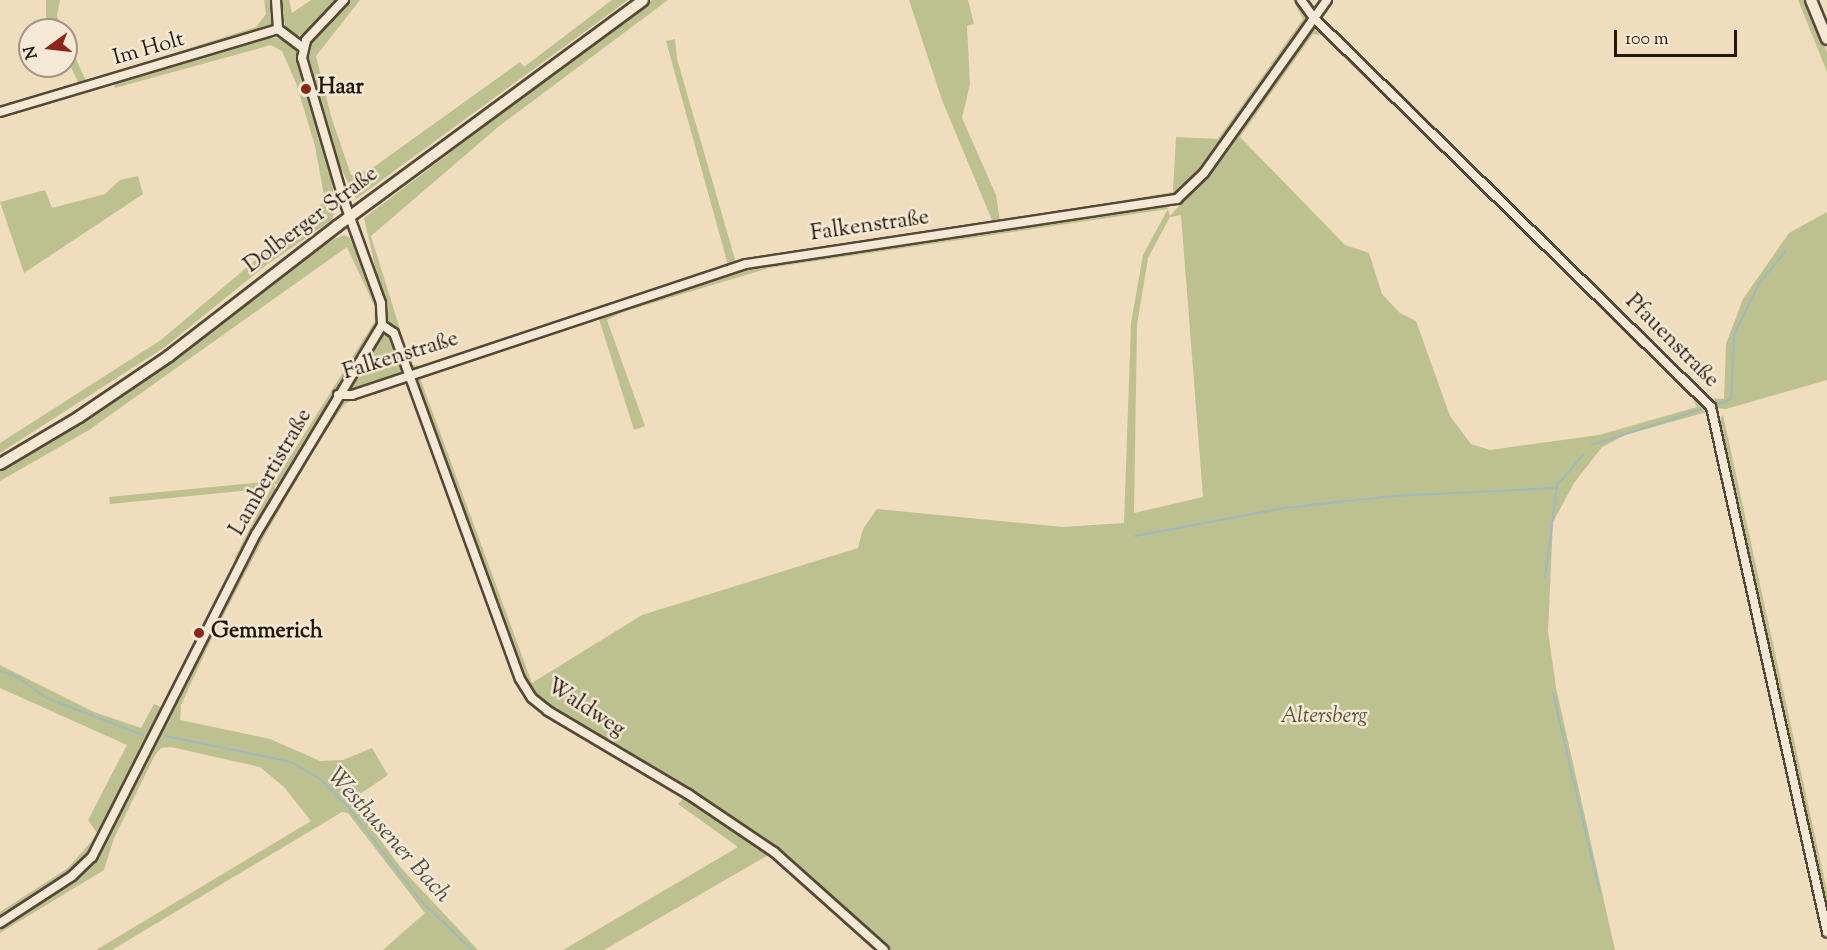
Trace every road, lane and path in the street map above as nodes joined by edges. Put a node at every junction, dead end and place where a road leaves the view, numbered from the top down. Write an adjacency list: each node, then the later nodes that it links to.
1 (276, 0): 8 (street)
2 (344, 0): 10 (street)
3 (643, 0): 12 (main road, Dolberger Straße)
4 (1301, 0): 7 (street, Pfauenstraße)
5 (1327, 0): 7 (street, Falkenstraße)
6 (1811, 0): 9 (main road)
7 (1314, 18): 14 (street, Falkenstraße); 18 (street, Pfauenstraße)
8 (278, 29): 10 (street); 11 (street, Im Holt)
9 (1827, 39)
10 (302, 47): 12 (street)
11 (0, 112)
12 (349, 217): 13 (street); 16 (main road, Dolberger Straße)
13 (382, 325): 14 (street, Waldweg); 15 (street, Lambertistraße)
14 (411, 375): 15 (street, Falkenstraße); 19 (street, Waldweg)
15 (338, 395): 17 (street, Lambertistraße)
16 (0, 464)
17 (0, 923)
18 (1827, 932)
19 (884, 950)

